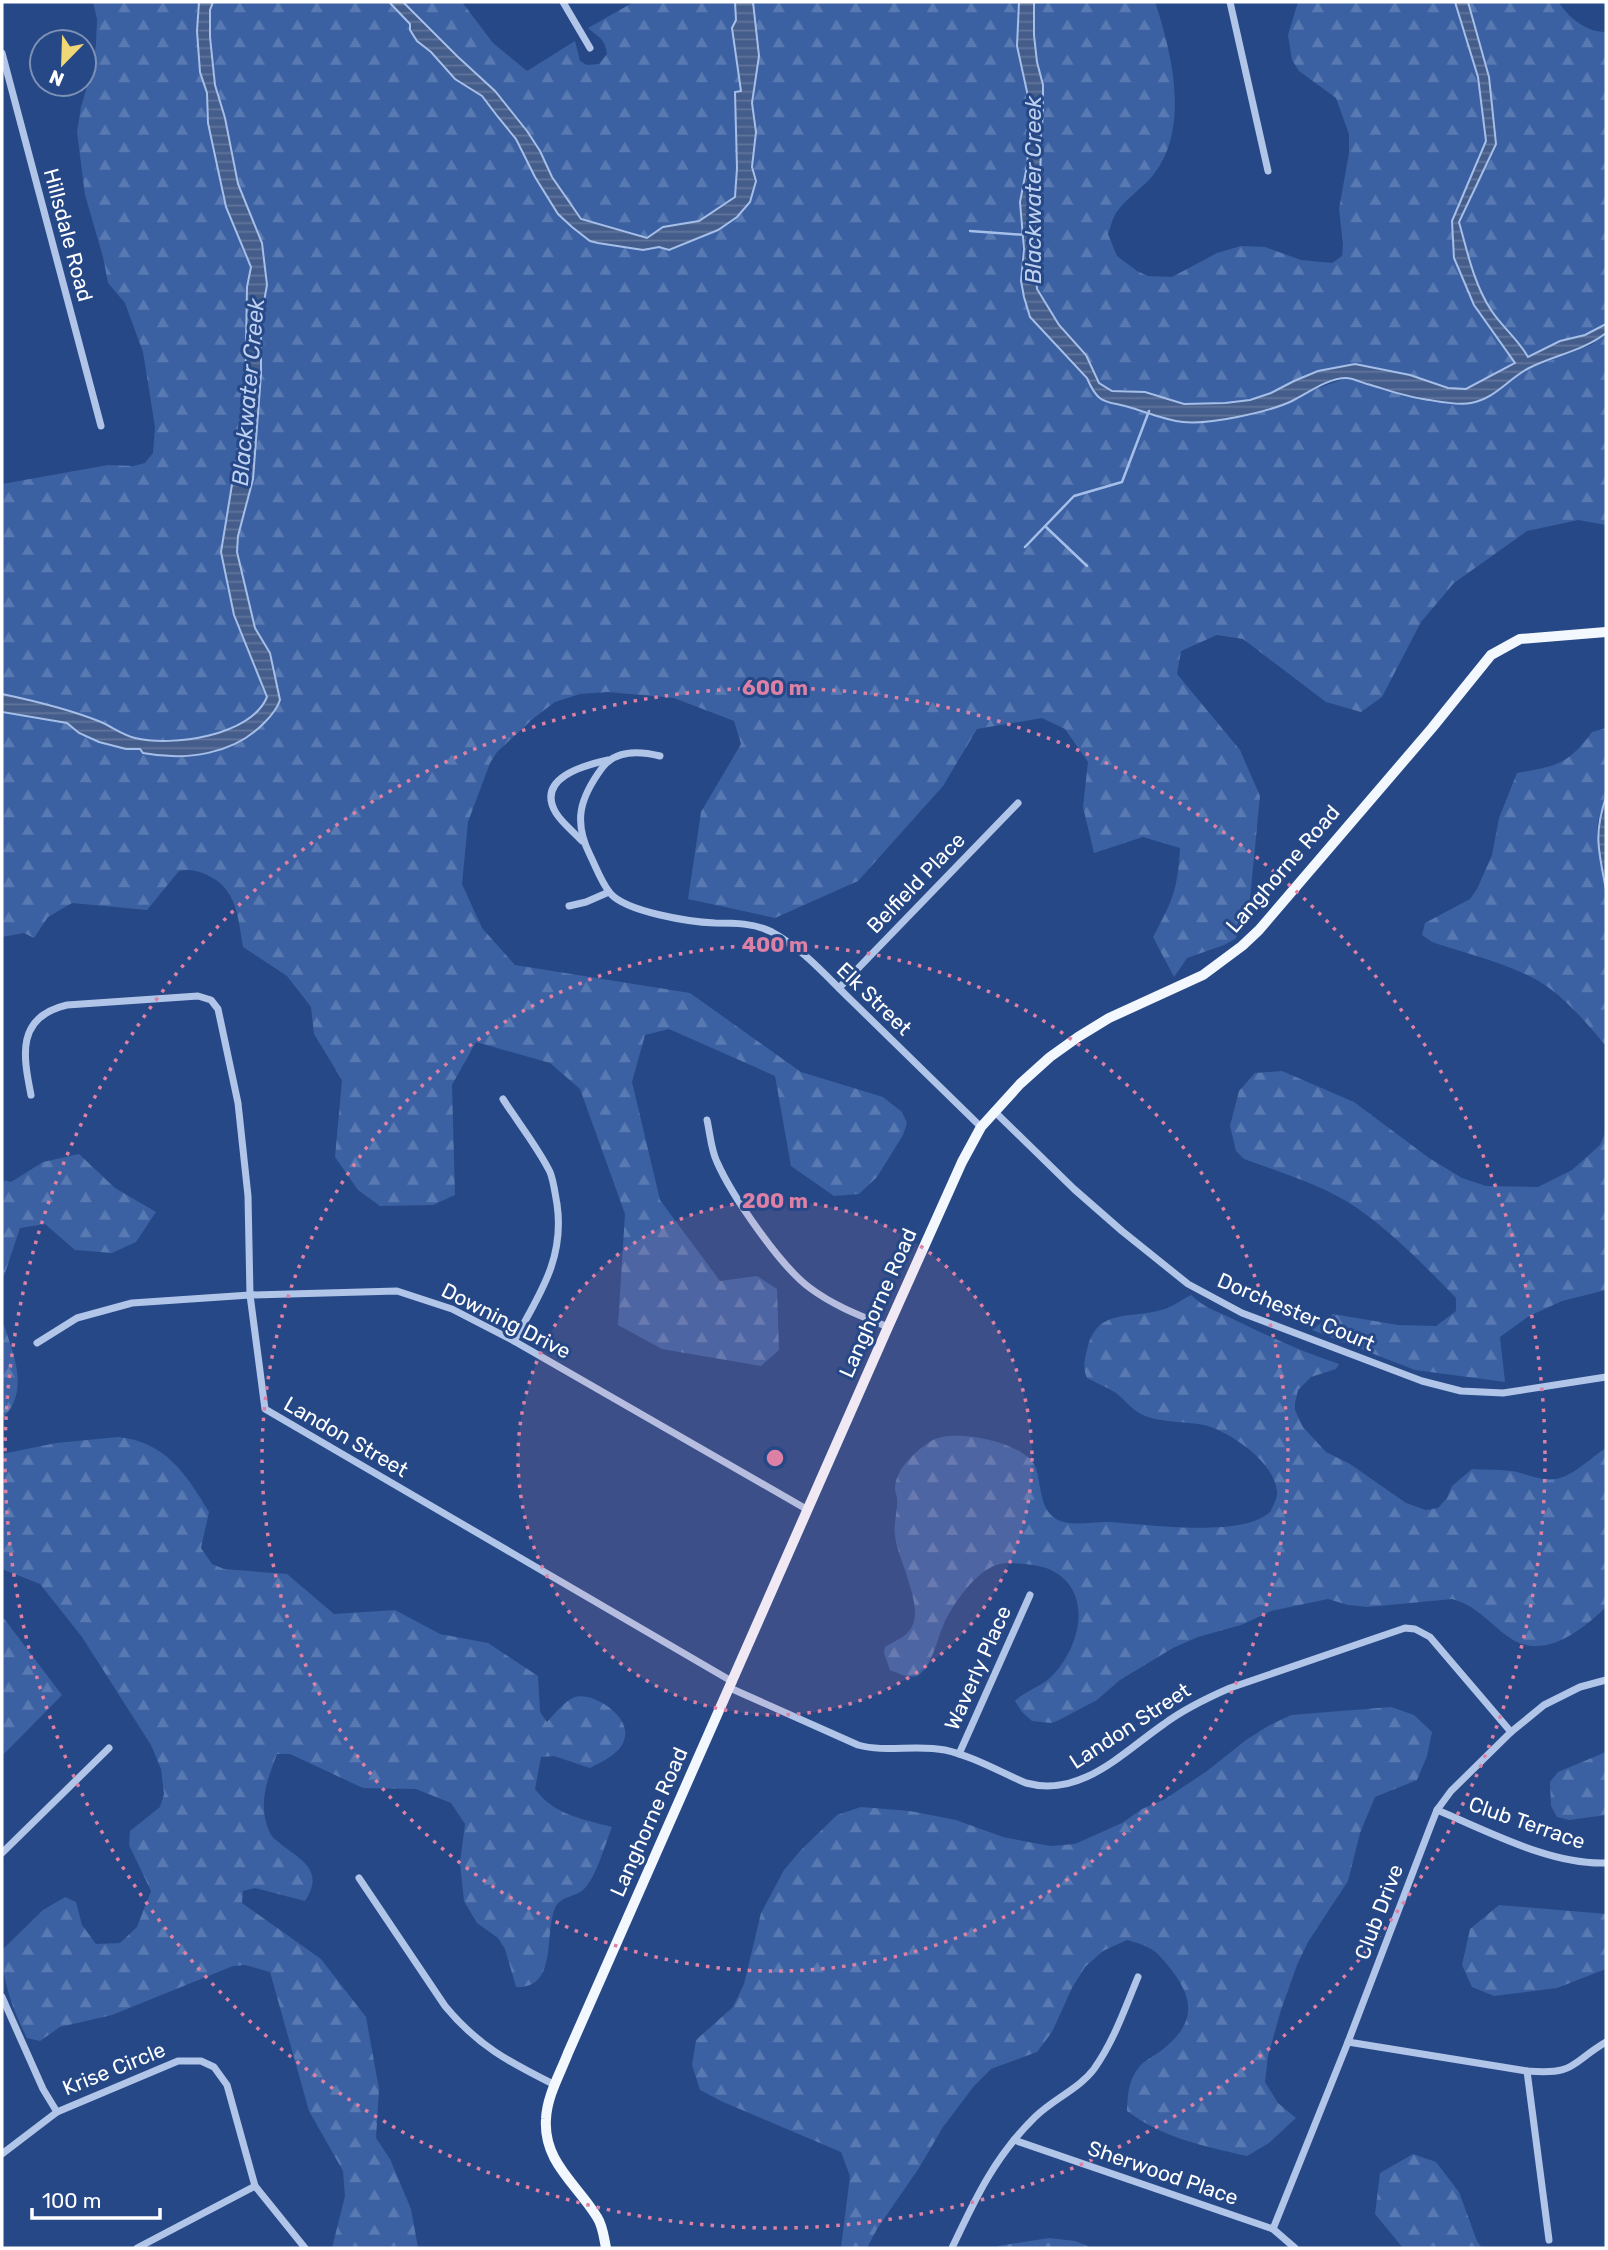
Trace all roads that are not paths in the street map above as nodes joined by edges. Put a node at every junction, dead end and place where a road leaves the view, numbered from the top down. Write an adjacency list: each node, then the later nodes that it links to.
1 (563, 2): 3 (street)
2 (1230, 2): 5 (street)
3 (590, 48)
4 (2, 53): 6 (street, Hillsdale Road)
5 (1268, 171)
6 (101, 426)
7 (1606, 632): 17 (main road, Langhorne Road)
8 (660, 756): 9 (street)
9 (608, 760): 11 (street); 11 (street)
10 (1018, 803): 14 (street, Belfield Place)
11 (583, 842): 12 (street)
12 (609, 892): 13 (street); 14 (street, Elk Street)
13 (569, 906)
14 (839, 988): 19 (street, Elk Street)
15 (31, 1095): 20 (street, Landon Street)
16 (503, 1098): 22 (street)
17 (994, 1111): 19 (main road, Langhorne Road); 24 (street, Dorchester Court)
18 (707, 1120): 21 (street)
19 (981, 1126): 21 (main road, Langhorne Road)
20 (250, 1296): 22 (street, Downing Drive); 23 (street, Downing Drive); 28 (street, Landon Street)
21 (888, 1327): 25 (main road, Langhorne Road)
22 (514, 1341): 25 (street, Downing Drive)
23 (37, 1343)
24 (1606, 1377)
25 (808, 1510): 28 (main road, Langhorne Road)
26 (1030, 1595): 31 (street, Waverly Place)
27 (1606, 1680): 29 (street, Club Drive)
28 (732, 1685): 31 (street, Landon Street); 41 (main road, Langhorne Road)
29 (1511, 1732): 31 (street, Landon Street); 32 (street, Club Drive)
30 (109, 1748): 33 (street)
31 (958, 1754)
32 (1437, 1810): 34 (street, Club Terrace); 38 (street, Club Drive)
33 (2, 1853)
34 (1606, 1863)
35 (359, 1878): 41 (street)
36 (1138, 1977): 43 (street)
37 (2, 1997): 42 (street)
38 (1348, 2042): 40 (street); 46 (street, Club Drive)
39 (1606, 2042): 40 (street)
40 (1527, 2071): 47 (street)
41 (555, 2085): 50 (main road, Langhorne Road)
42 (57, 2112): 44 (street, Krise Circle); 45 (street, Krise Circle)
43 (1014, 2140): 46 (street, Sherwood Place); 51 (street)
44 (2, 2154)
45 (256, 2186): 48 (street); 49 (street, Krise Circle)
46 (1273, 2229): 52 (street, Sherwood Place)
47 (1549, 2240)
48 (137, 2248)
49 (305, 2248)
50 (606, 2248)
51 (952, 2248)
52 (1295, 2248)

